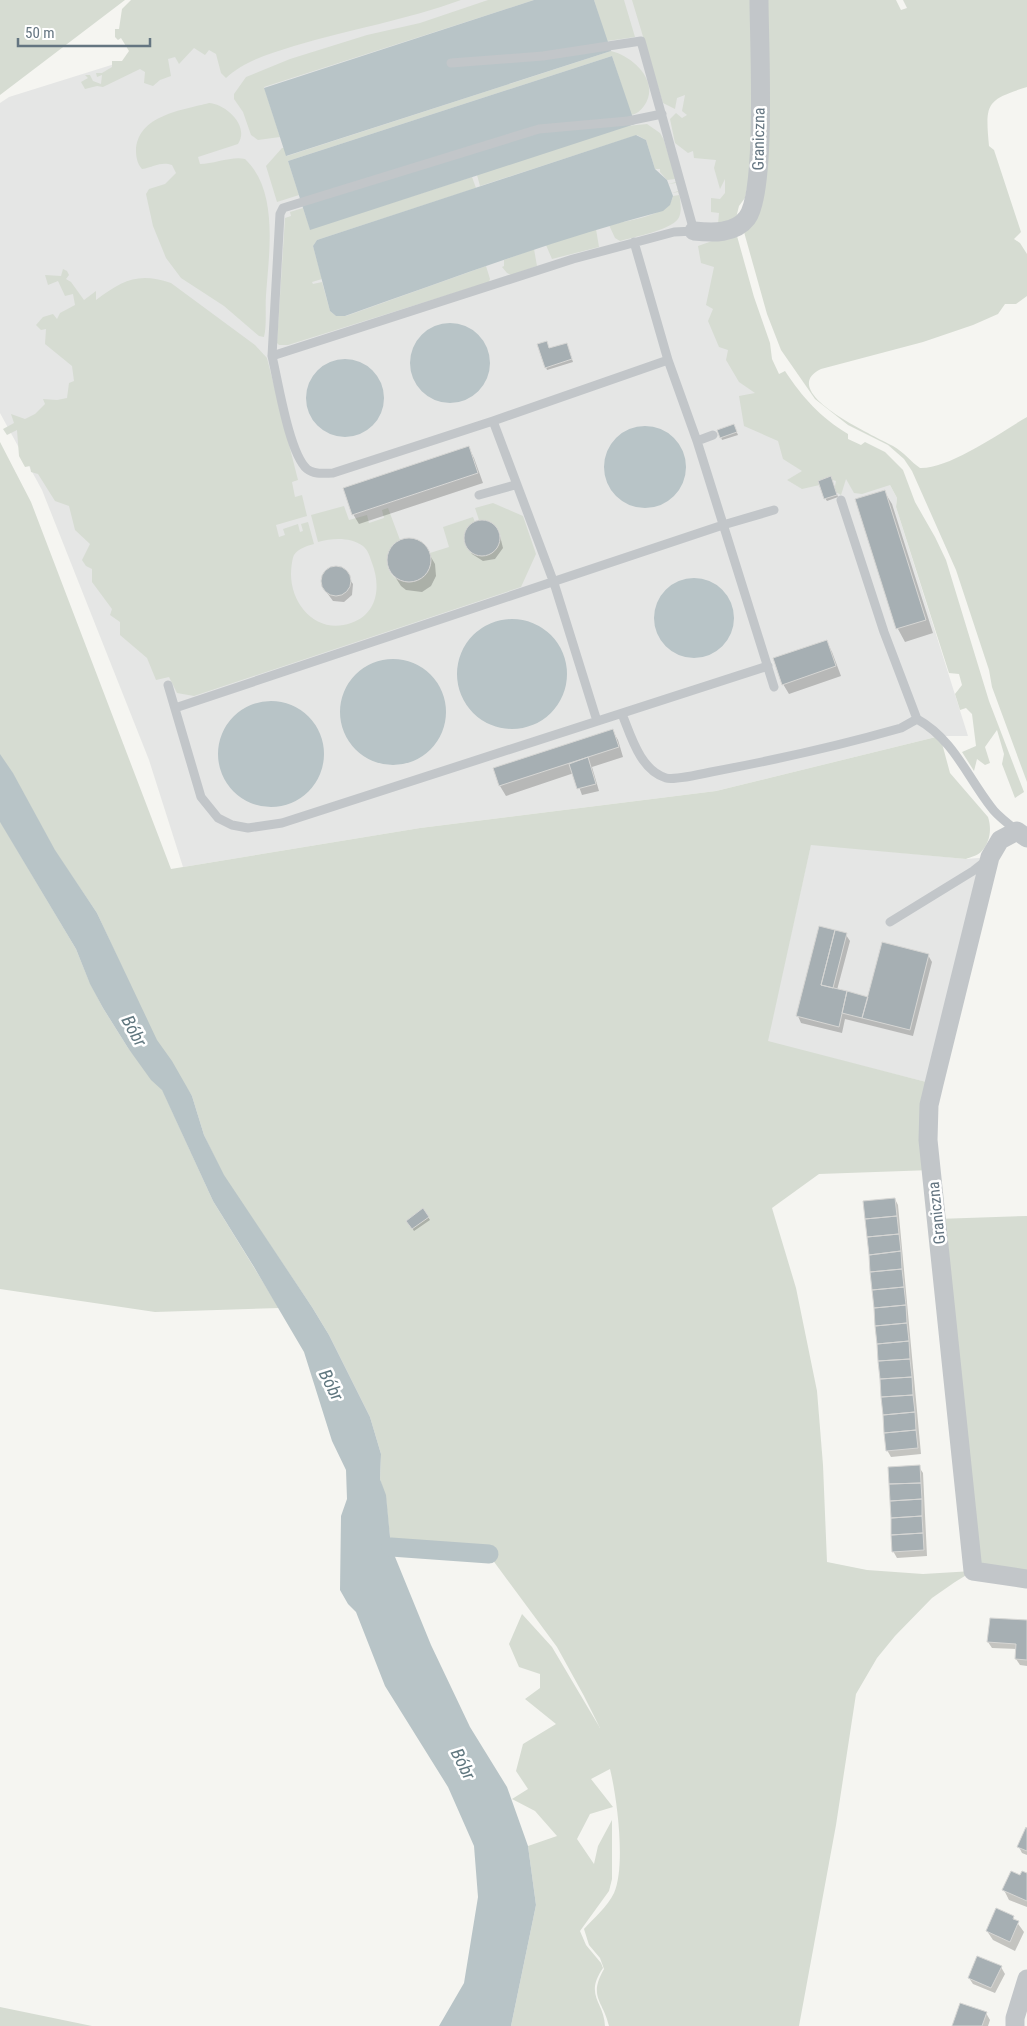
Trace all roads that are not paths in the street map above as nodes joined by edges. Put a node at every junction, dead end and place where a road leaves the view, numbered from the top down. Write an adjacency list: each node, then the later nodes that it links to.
1 (759, 0): 4 (street, Graniczna)
2 (451, 63): 3 (lane)
3 (662, 114): 4 (lane); 6 (lane)
4 (694, 231): 5 (lane)
5 (634, 242): 6 (lane); 7 (lane)
6 (272, 356): 8 (lane)
7 (668, 360): 8 (lane); 10 (lane)
8 (493, 421): 11 (lane)
9 (713, 435): 10 (lane)
10 (697, 441): 15 (lane)
11 (515, 485): 12 (lane); 16 (lane)
12 (479, 495)
13 (841, 500): 22 (lane)
14 (774, 510): 15 (lane)
15 (723, 526): 16 (lane); 17 (lane)
16 (554, 583): 20 (lane); 23 (lane)
17 (768, 666): 19 (lane); 21 (lane)
18 (168, 685): 20 (lane)
19 (774, 687)
20 (175, 708): 23 (lane)
21 (622, 714): 22 (lane); 23 (lane)
22 (917, 719): 24 (lane)
23 (597, 720)
24 (1022, 834): 25 (street, Graniczna)
25 (990, 857): 26 (lane); 27 (street, Graniczna)
26 (890, 922)
27 (1027, 1579)
28 (1027, 1979): 29 (street)
29 (1015, 2026)

